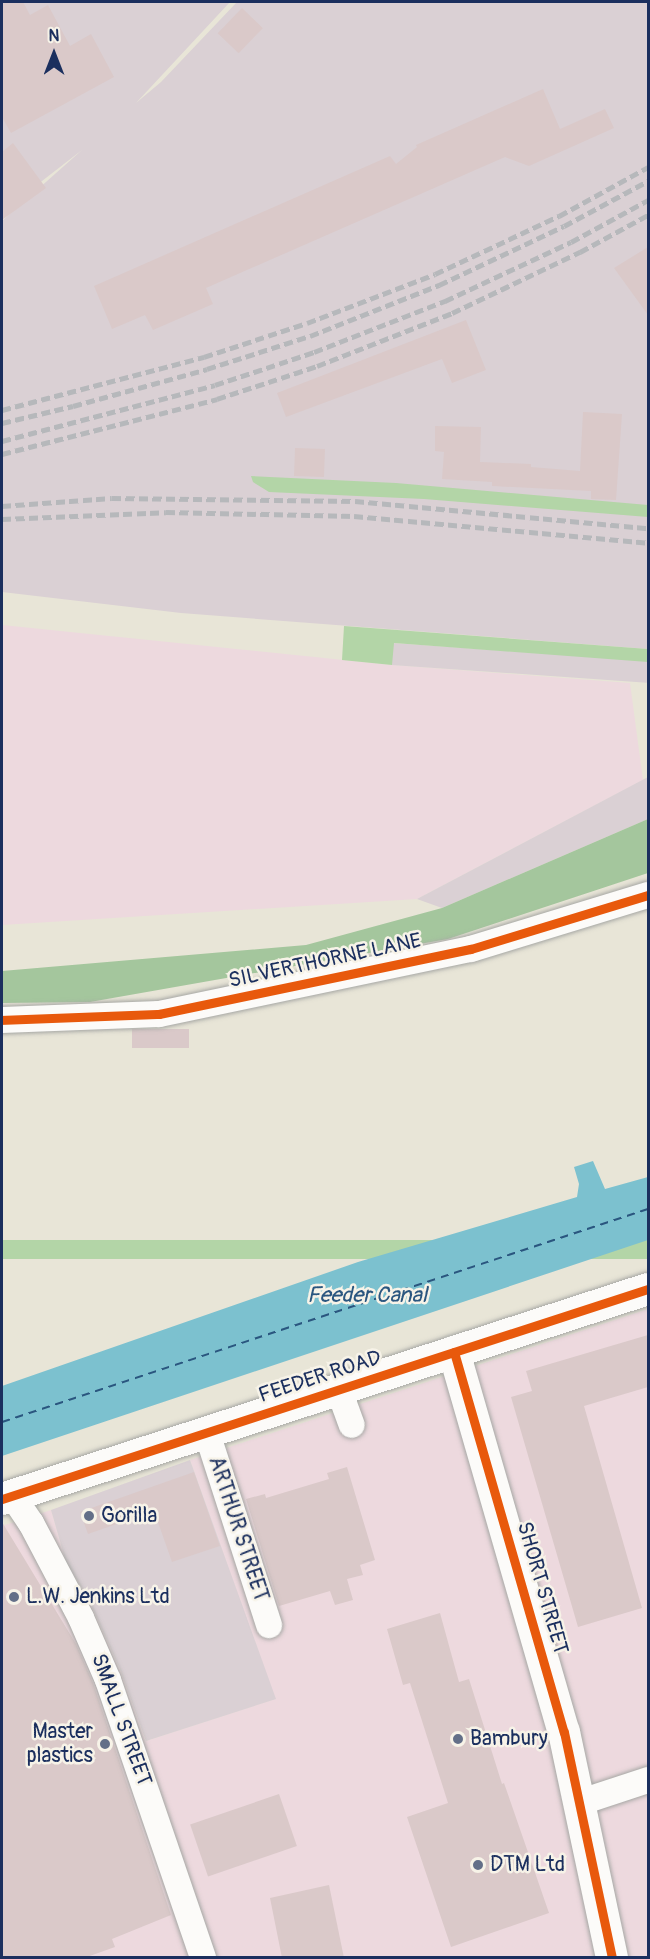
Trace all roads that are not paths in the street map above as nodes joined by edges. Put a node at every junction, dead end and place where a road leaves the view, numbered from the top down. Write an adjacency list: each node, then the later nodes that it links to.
1 (648, 896): 2 (street, SILVERTHORNE LANE)
2 (2, 1020)
3 (648, 1289): 4 (street, FEEDER ROAD)
4 (454, 1352): 5 (street, FEEDER ROAD); 11 (street, SHORT STREET)
5 (339, 1390): 6 (street); 7 (street, FEEDER ROAD)
6 (352, 1425)
7 (207, 1433): 8 (street, FEEDER ROAD); 9 (street, ARTHUR STREET)
8 (7, 1497): 13 (street, SMALL STREET)
9 (268, 1625)
10 (648, 1780): 11 (street)
11 (581, 1803): 12 (street, SHORT STREET)
12 (611, 1957)
13 (203, 1958)

